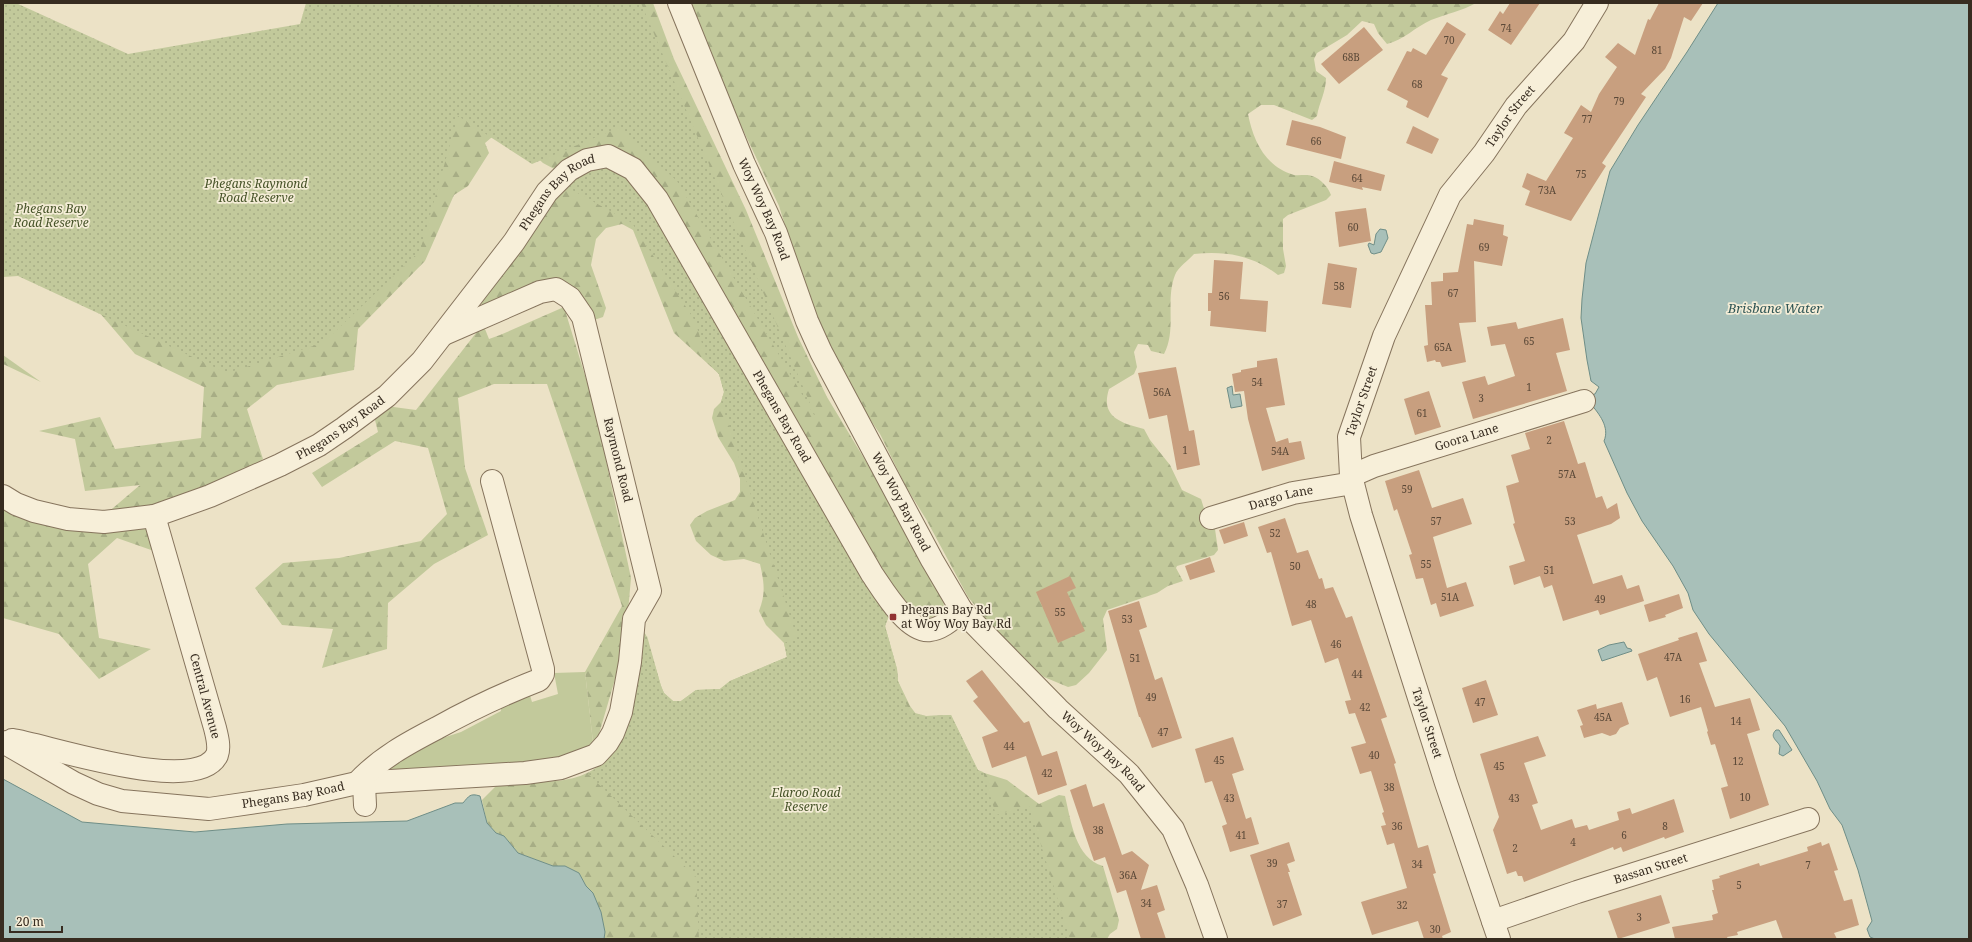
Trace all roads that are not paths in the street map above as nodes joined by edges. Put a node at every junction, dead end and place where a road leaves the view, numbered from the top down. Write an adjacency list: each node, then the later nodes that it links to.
1 (679, 3): 10 (street, Woy Woy Bay Road)
2 (1597, 3): 5 (street, Taylor Street)
3 (442, 335): 8 (street, Phegans Bay Road); 10 (street, Phegans Bay Road); 13 (street, Raymond Road)
4 (1584, 401): 5 (street, Goora Lane)
5 (1352, 479): 9 (street, Dargo Lane); 17 (street, Taylor Street)
6 (492, 481): 14 (street)
7 (3, 496): 8 (street, Phegans Bay Road)
8 (154, 516): 11 (street, Central Avenue)
9 (1211, 518)
10 (962, 611): 18 (street, Woy Woy Bay Road)
11 (3, 739)
12 (3, 742): 14 (street, Phegans Bay Road)
13 (596, 755): 14 (street, Phegans Bay Road)
14 (361, 783): 15 (street)
15 (365, 805)
16 (1808, 819): 17 (street, Bassan Street)
17 (1496, 930)
18 (1216, 939)

